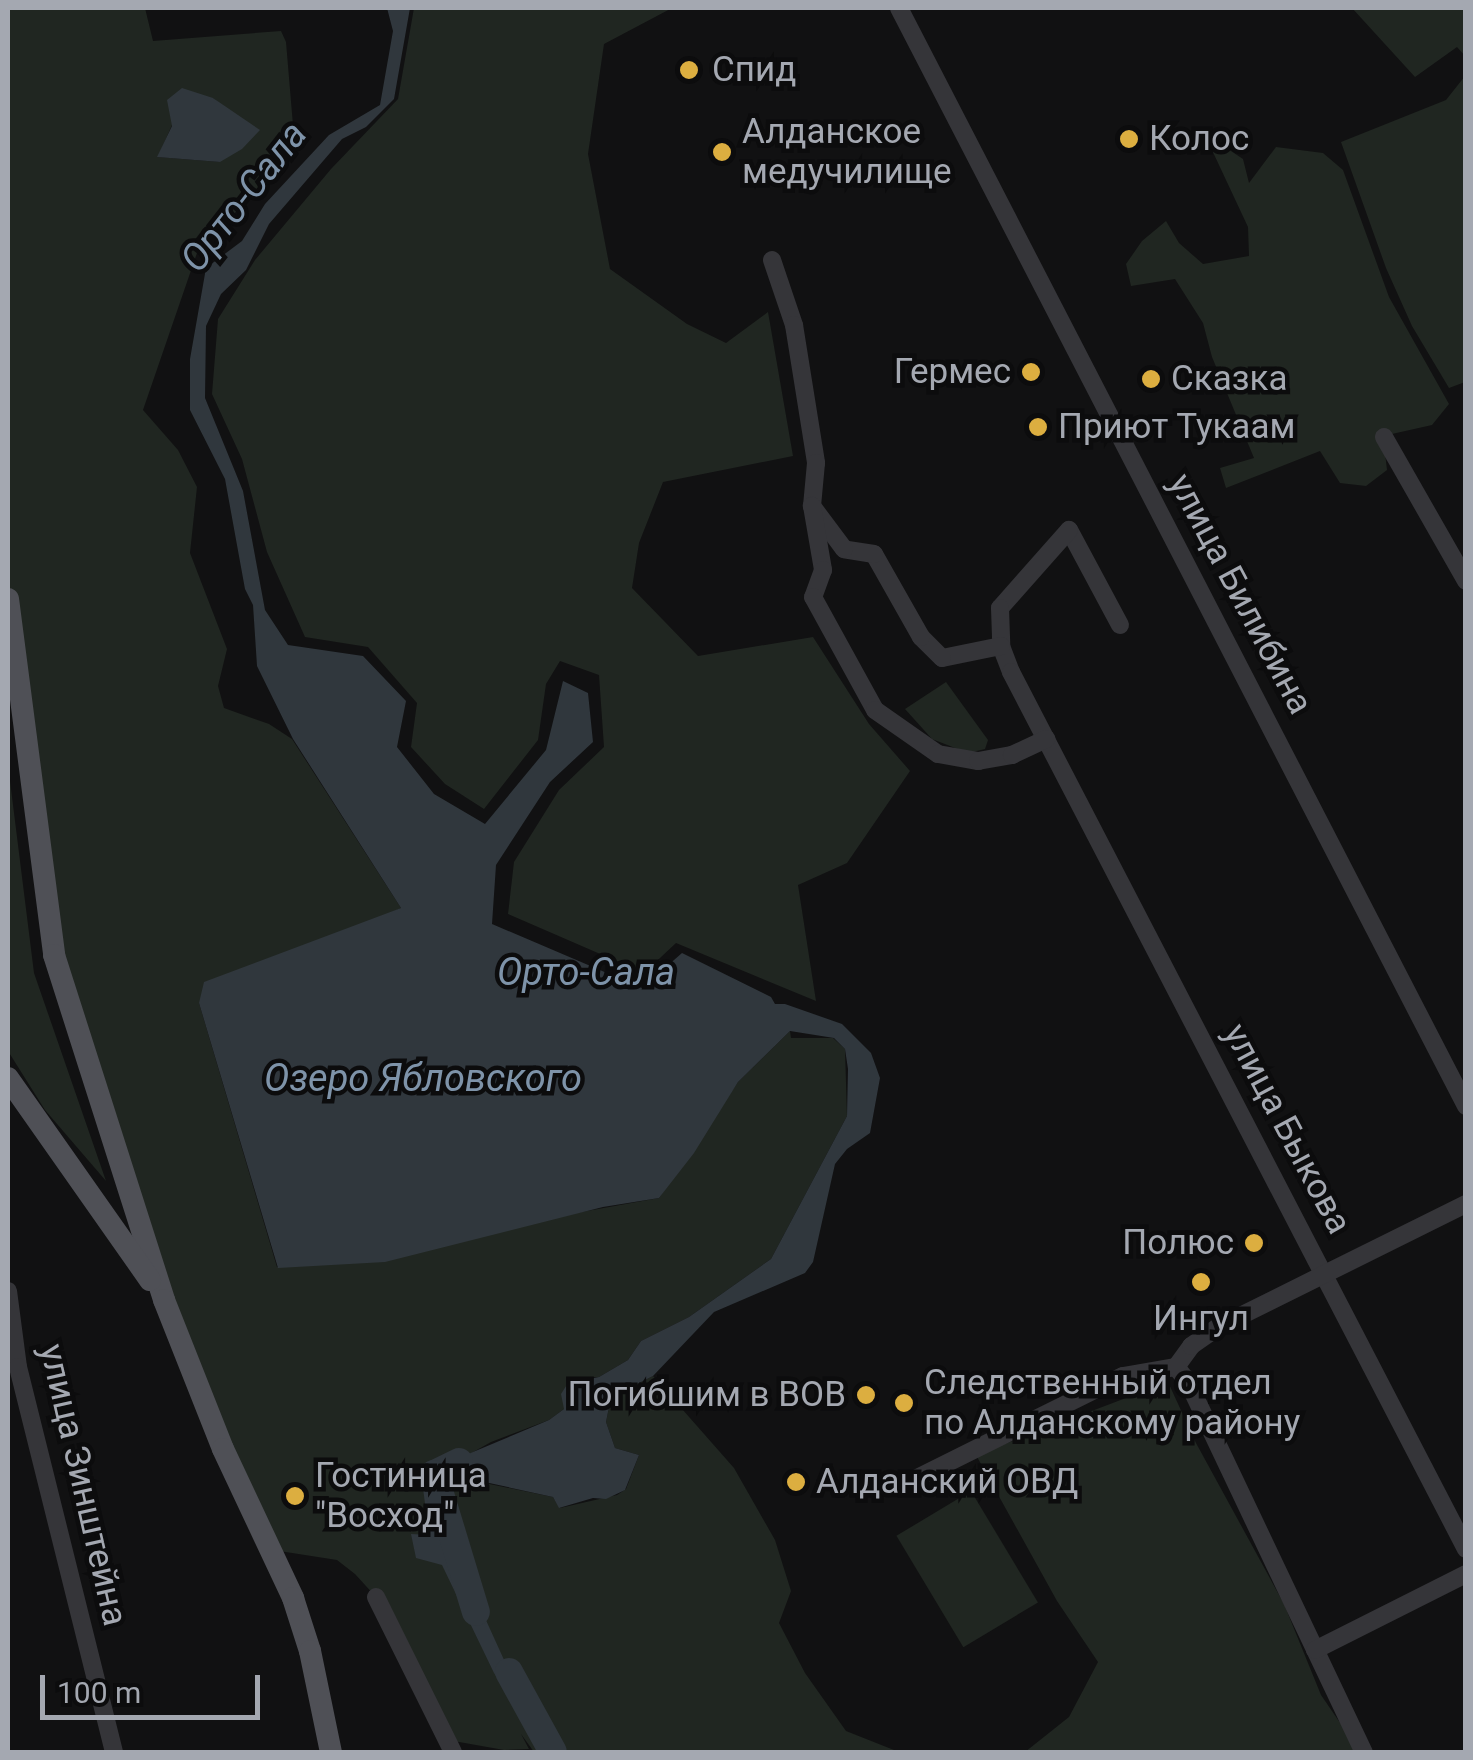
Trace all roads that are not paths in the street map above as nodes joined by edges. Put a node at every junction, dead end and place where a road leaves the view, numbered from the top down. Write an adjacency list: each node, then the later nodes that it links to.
1 (899, 8): 11 (street, улица Билибина)
2 (772, 260): 4 (street)
3 (1384, 438): 5 (street)
4 (812, 506): 8 (street); 9 (street)
5 (1466, 582)
6 (8, 599): 15 (main road)
7 (1120, 625): 8 (street)
8 (1001, 646): 9 (street, улица Быкова)
9 (1047, 739): 13 (street, улица Быкова)
10 (8, 1078): 15 (main road)
11 (1466, 1106)
12 (1466, 1204): 13 (street)
13 (1326, 1273): 16 (street); 18 (street, улица Быкова)
14 (8, 1291): 22 (street, улица Зинштейна)
15 (164, 1300): 23 (main road)
16 (1176, 1367): 17 (street); 21 (street)
17 (906, 1484)
18 (1466, 1550)
19 (1466, 1574): 21 (street)
20 (376, 1597): 24 (street)
21 (1316, 1650): 25 (street)
22 (114, 1752)
23 (331, 1752)
24 (453, 1752)
25 (1364, 1752)

